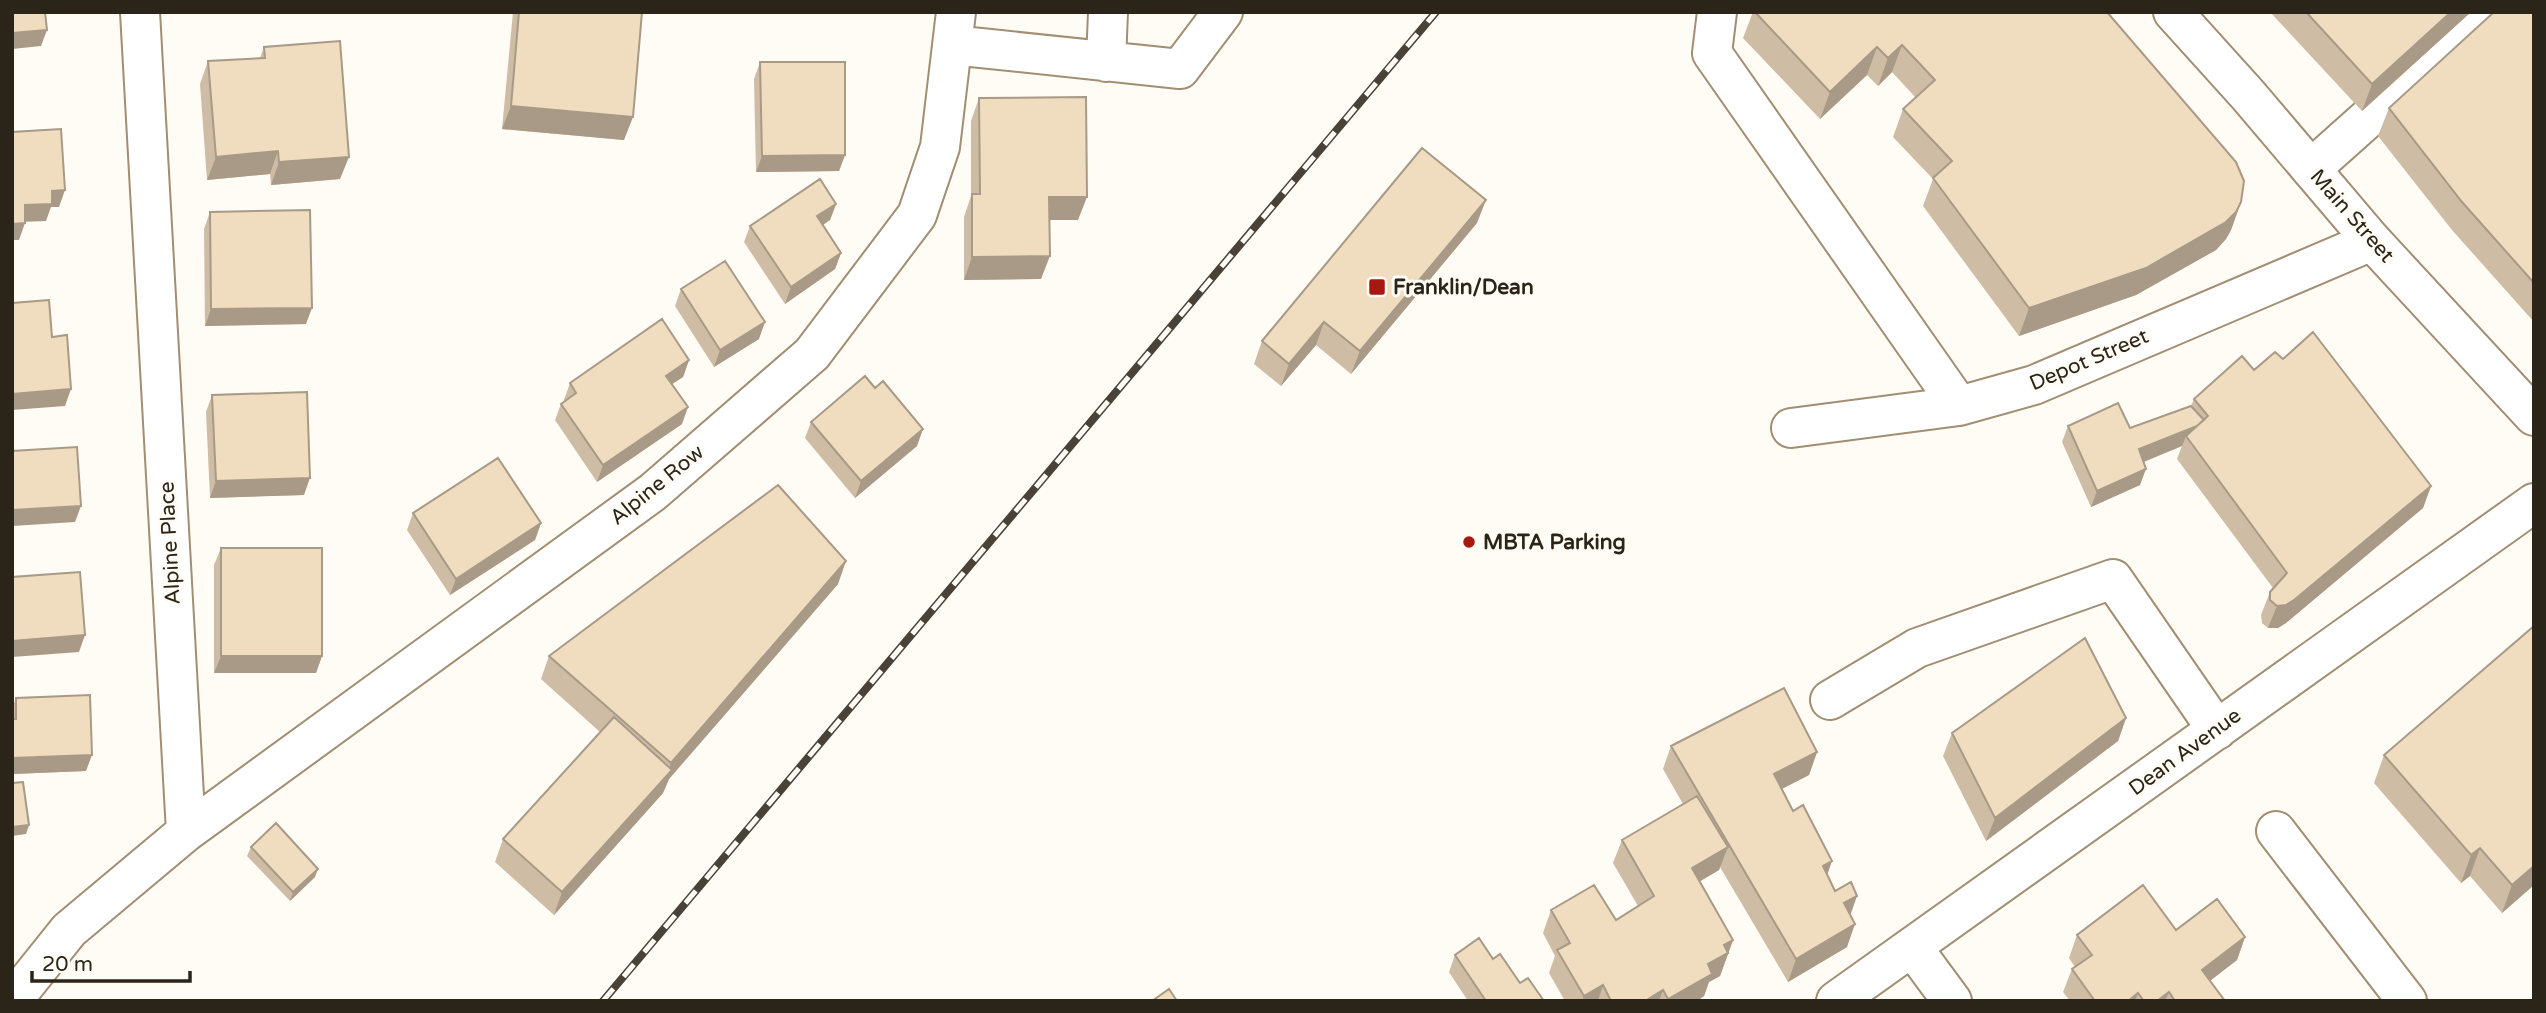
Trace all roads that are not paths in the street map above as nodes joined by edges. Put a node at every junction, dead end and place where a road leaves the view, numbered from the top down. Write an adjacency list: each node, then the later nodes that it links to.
1 (140, 12): 18 (street, Alpine Place)
2 (1108, 12): 8 (street)
3 (1223, 12): 8 (street)
4 (1717, 12): 11 (street)
5 (2173, 12): 9 (street, Main Street)
6 (2487, 12): 9 (street)
7 (954, 29): 8 (street); 18 (street, Alpine Row)
8 (1106, 62)
9 (2311, 169): 10 (street, Main Street)
10 (2372, 241): 11 (street, Depot Street); 12 (street, Main Street)
11 (1959, 406): 13 (street, Depot Street)
12 (2534, 416)
13 (1791, 428)
14 (2534, 503): 16 (street, Dean Avenue)
15 (1830, 700): 16 (street)
16 (2217, 730): 19 (street, Dean Avenue)
17 (2276, 831): 23 (street)
18 (186, 832): 20 (street)
19 (1913, 948): 21 (street, Dean Avenue); 22 (street)
20 (12, 1001)
21 (1836, 1001)
22 (1952, 1001)
23 (2407, 1001)

